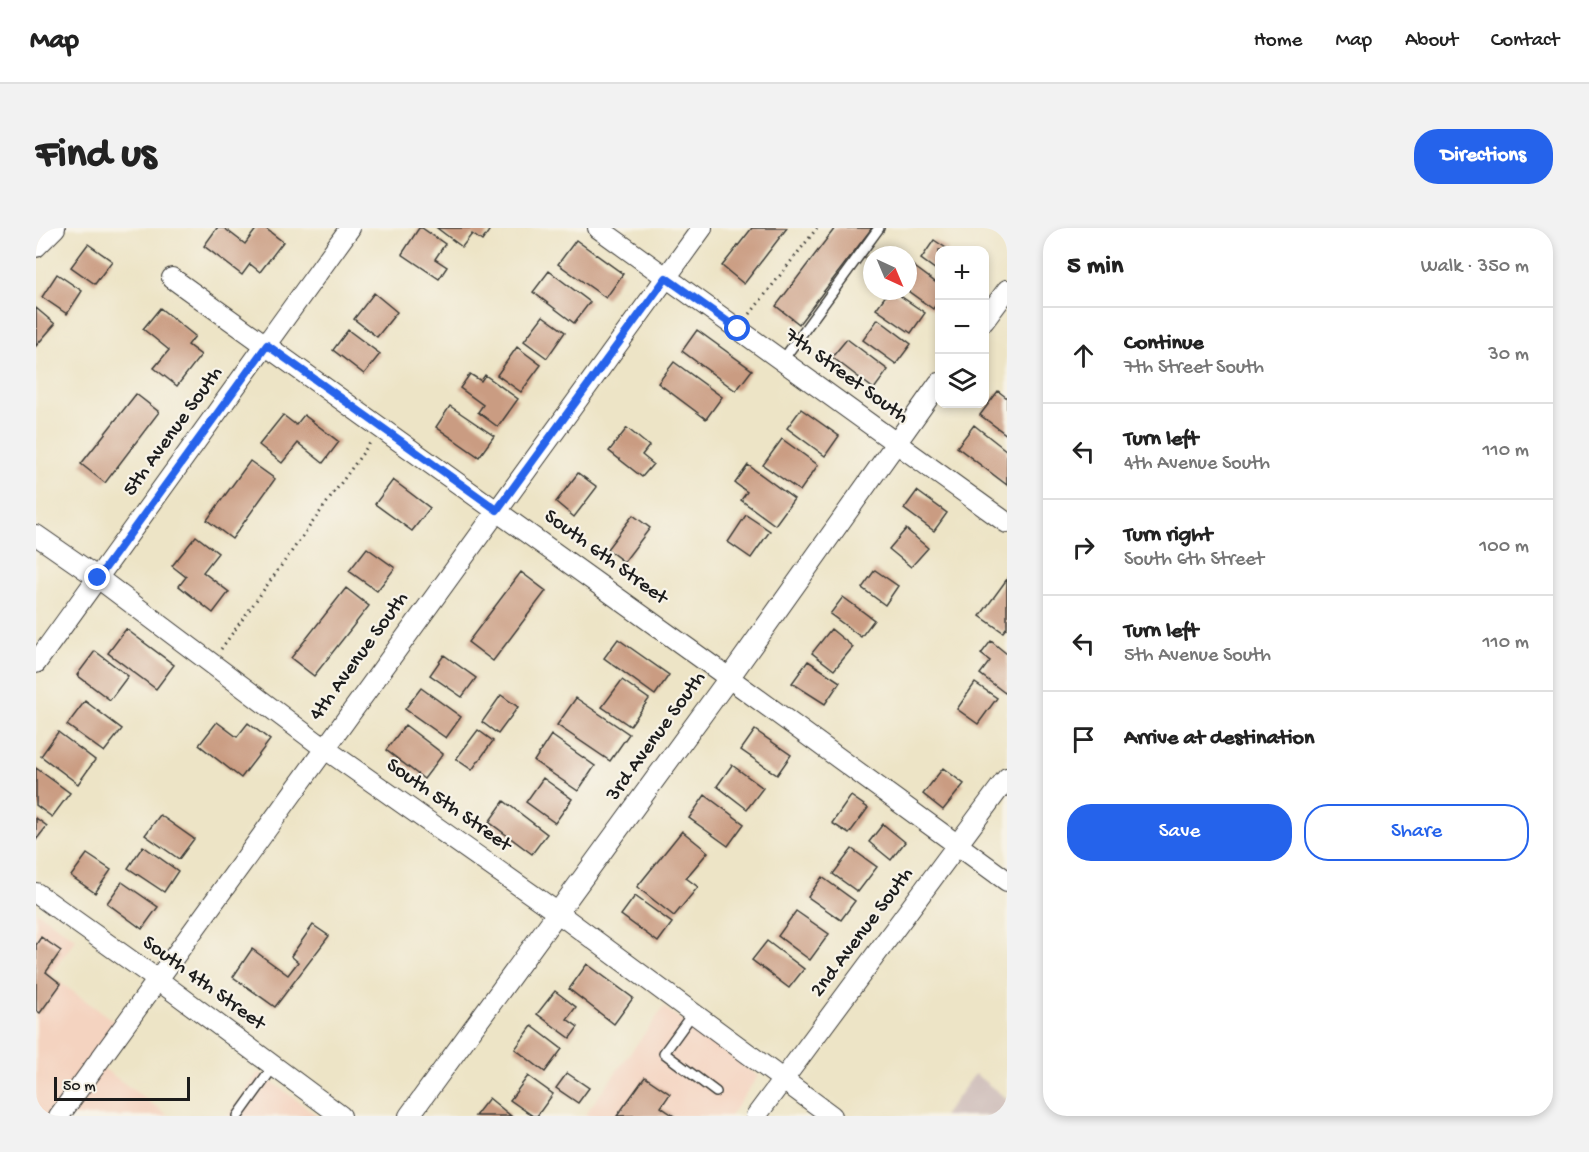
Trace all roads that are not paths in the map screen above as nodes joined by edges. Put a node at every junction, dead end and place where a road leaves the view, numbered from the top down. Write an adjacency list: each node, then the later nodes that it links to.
1 (55, 228): 6 (street)
2 (350, 228): 11 (street, 5th Avenue South)
3 (598, 228): 8 (street, 7th Street South)
4 (702, 228): 8 (street, 4th Avenue South)
5 (879, 228): 12 (lane)
6 (36, 247)
7 (172, 278): 11 (street, South 6th Street)
8 (666, 278): 12 (street, 7th Street South); 15 (street, 4th Avenue South)
9 (1007, 290): 10 (street)
10 (989, 314)
11 (267, 345): 15 (street, South 6th Street); 18 (street, 5th Avenue South)
12 (782, 361): 14 (street, 7th Street South)
13 (935, 389): 14 (street, 3rd Avenue South)
14 (896, 443): 16 (street, 7th Street South); 20 (street, 3rd Avenue South)
15 (497, 510): 20 (street, South 6th Street); 21 (street, 4th Avenue South)
16 (1007, 523)
17 (36, 535): 18 (street, South 5th Street)
18 (98, 578): 19 (street, 5th Avenue South); 21 (street, South 5th Street)
19 (36, 663)
20 (729, 678): 23 (street, South 6th Street); 26 (street, 3rd Avenue South)
21 (324, 748): 26 (street, South 5th Street); 27 (street, 4th Avenue South)
22 (1007, 778): 23 (street, 2nd Avenue South)
23 (959, 845): 24 (street, South 6th Street); 30 (street, 2nd Avenue South)
24 (1007, 881)
25 (36, 893): 27 (street, South 4th Street)
26 (558, 913): 28 (street, South 5th Street); 35 (street, 3rd Avenue South)
27 (158, 980): 29 (street, South 4th Street); 32 (street, 4th Avenue South)
28 (693, 1013): 30 (street, South 5th Street); 31 (lane)
29 (274, 1066): 33 (lane); 34 (street, South 4th Street)
30 (783, 1080): 36 (street, 2nd Avenue South); 37 (street, South 5th Street)
31 (716, 1092)
32 (59, 1116)
33 (238, 1116)
34 (341, 1116)
35 (409, 1116)
36 (756, 1116)
37 (832, 1116)

